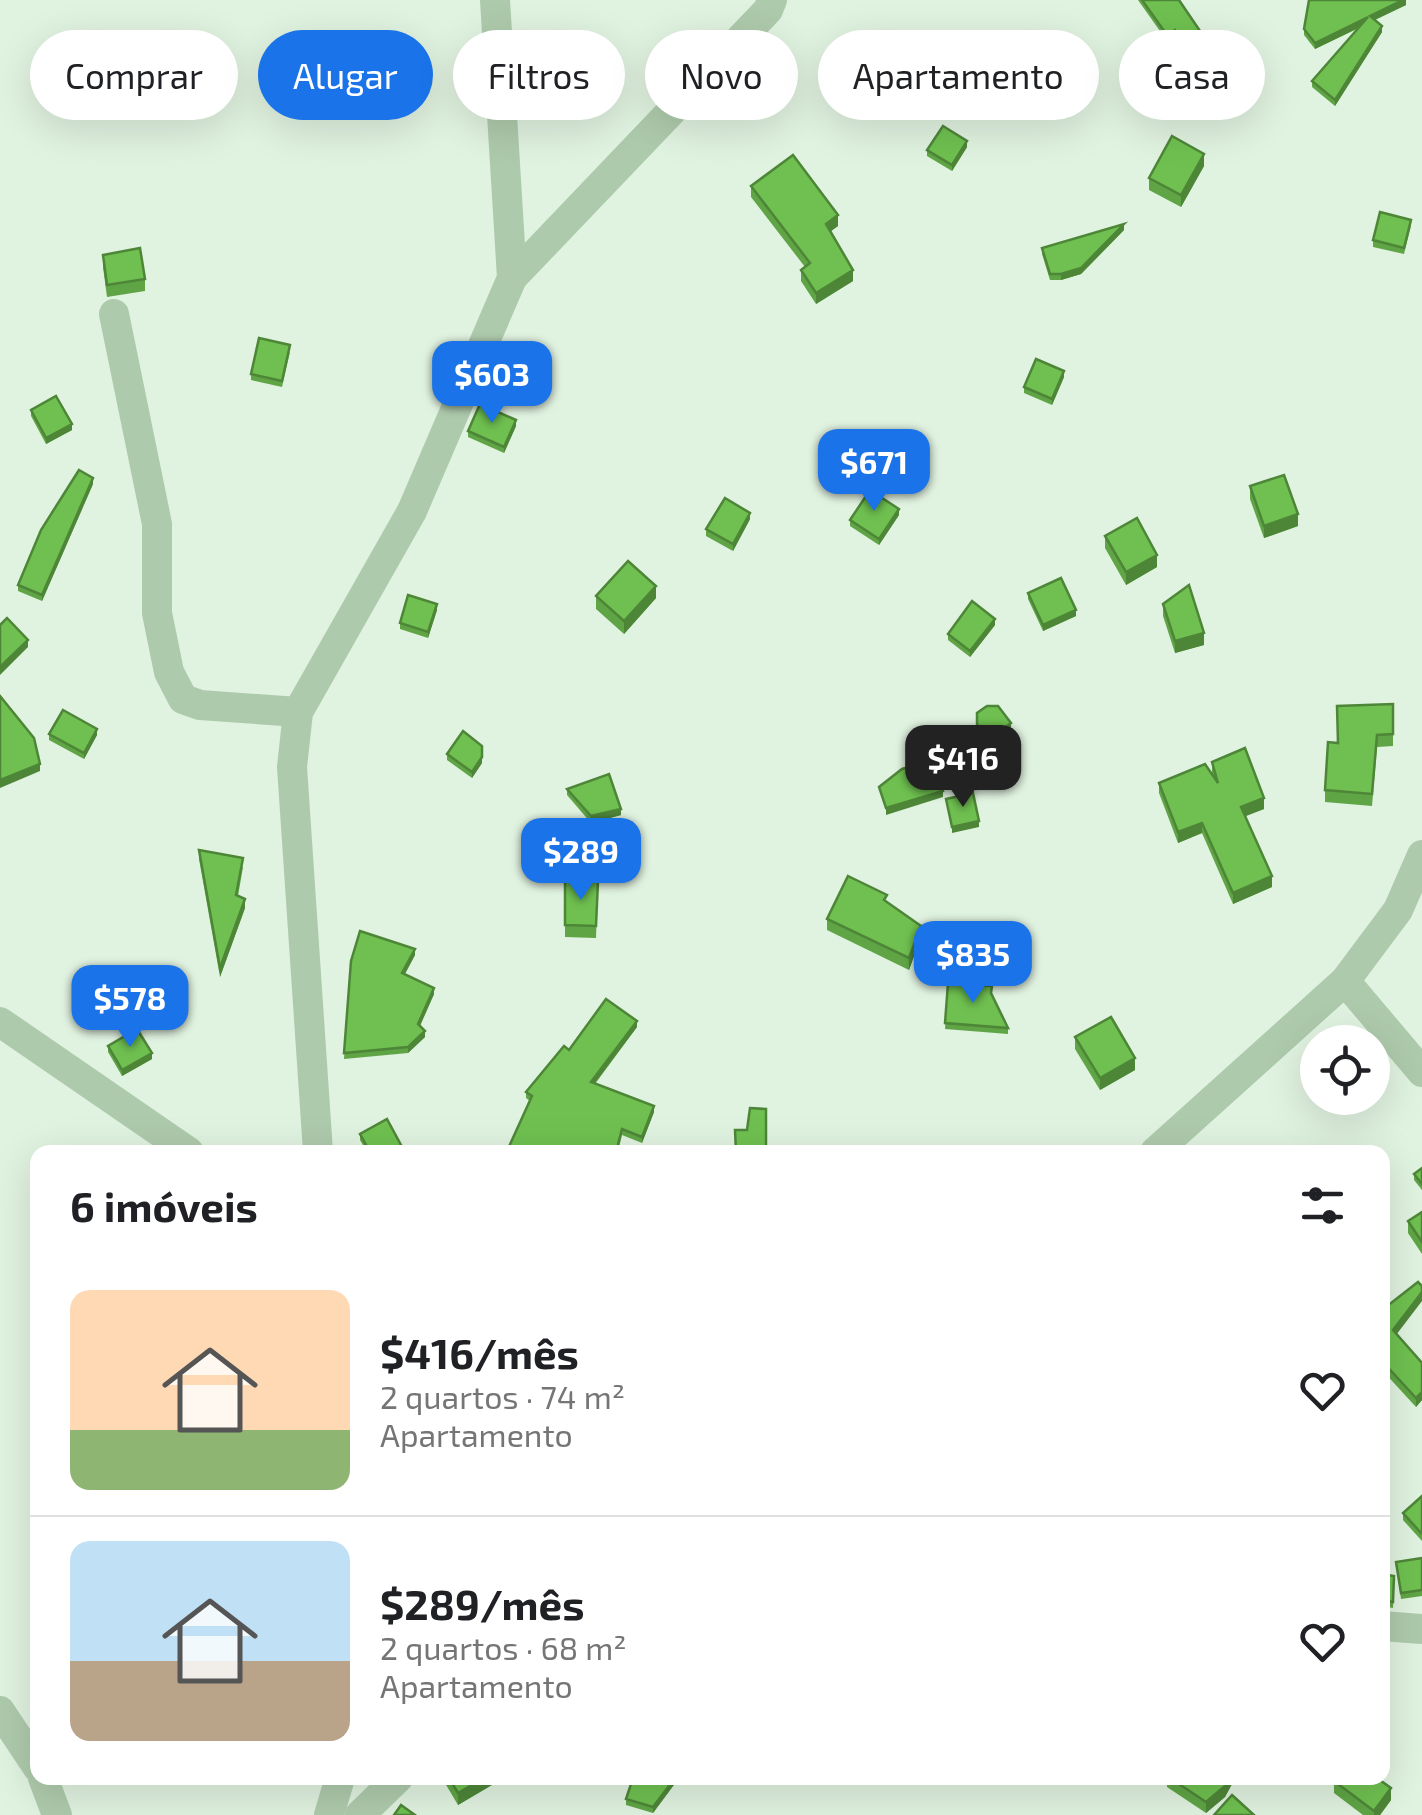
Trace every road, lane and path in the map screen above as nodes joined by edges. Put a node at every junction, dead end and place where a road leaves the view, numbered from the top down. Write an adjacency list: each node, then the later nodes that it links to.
1 (495, 0): 3 (street)
2 (772, 0): 3 (street)
3 (512, 278): 5 (street)
4 (114, 314): 5 (street)
5 (298, 712): 11 (street)
6 (1422, 856): 7 (street)
7 (1345, 981): 9 (street); 12 (street)
8 (0, 1022): 10 (street)
9 (1422, 1072)
10 (179, 1145)
11 (318, 1145)
12 (1162, 1145)
13 (1390, 1626): 14 (street)
14 (1422, 1628)
15 (0, 1711): 16 (street)
16 (30, 1756)
17 (46, 1785): 20 (street)
18 (338, 1785): 21 (street)
19 (391, 1785): 22 (street)
20 (57, 1815)
21 (328, 1815)
22 (360, 1815)

